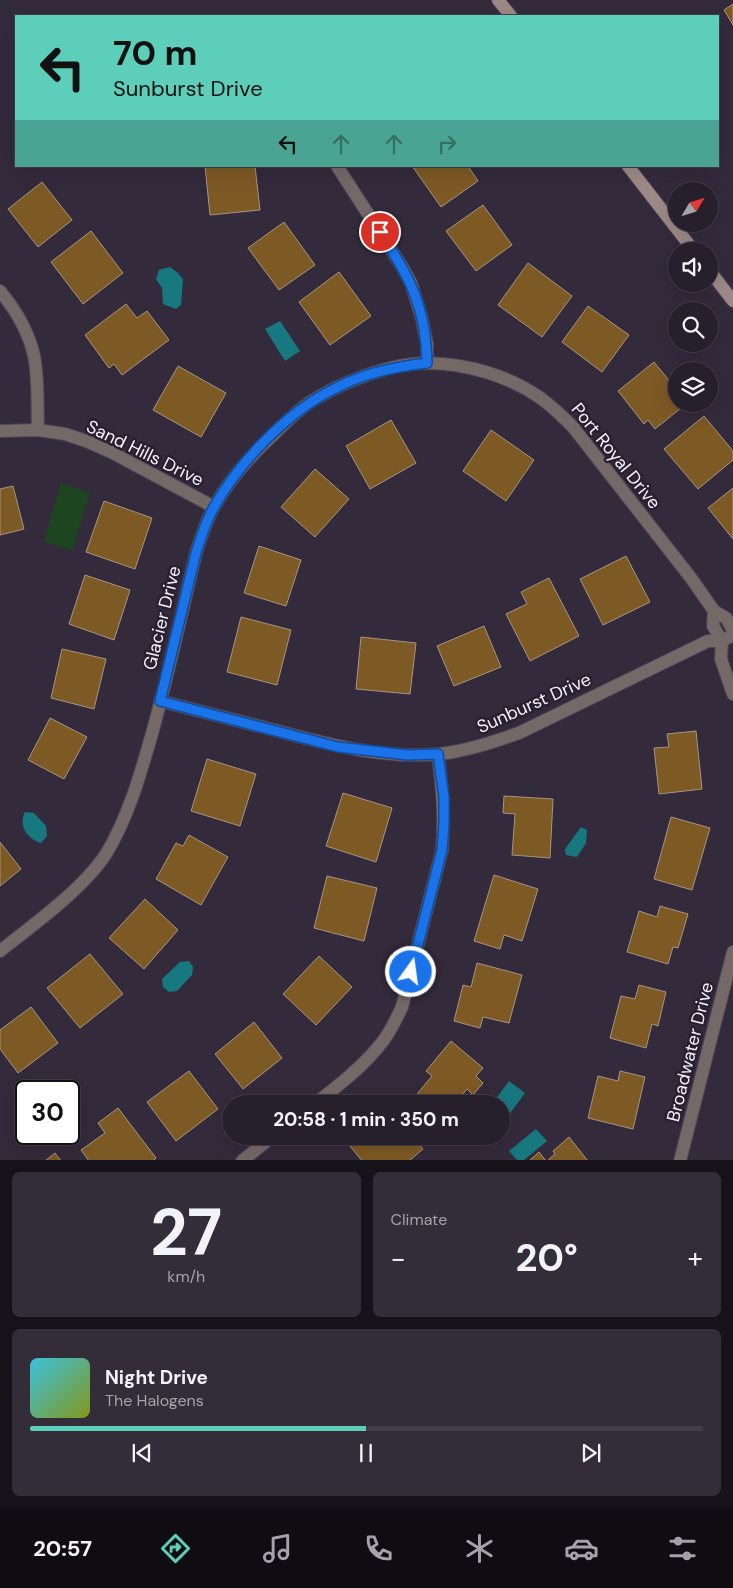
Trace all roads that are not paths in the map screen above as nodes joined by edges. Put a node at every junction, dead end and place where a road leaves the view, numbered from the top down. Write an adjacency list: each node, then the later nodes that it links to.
1 (498, 0): 2 (main road)
2 (510, 15)
3 (338, 167): 9 (street)
4 (629, 167): 5 (main road)
5 (687, 242)
6 (718, 282): 8 (main road)
7 (0, 290): 10 (street)
8 (733, 301)
9 (427, 363): 12 (street, Glacier Drive); 13 (street, Port Royal Drive)
10 (38, 430): 11 (street, Sand Hills Drive); 12 (street, Sand Hills Drive)
11 (0, 431)
12 (214, 507): 20 (street, Glacier Drive)
13 (714, 611): 14 (street, Port Royal Drive); 15 (street)
14 (729, 616): 15 (street); 16 (street)
15 (713, 626): 17 (street); 18 (street)
16 (733, 630)
17 (727, 638): 18 (street, Sunburst Drive); 19 (street)
18 (708, 641): 21 (street, Sunburst Drive)
19 (733, 694)
20 (160, 701): 21 (street, Sunburst Drive); 22 (street, Glacier Drive)
21 (438, 754): 24 (street)
22 (0, 952)
23 (733, 952): 27 (street, Broadwater Drive)
24 (326, 1095)
25 (261, 1145): 26 (street)
26 (242, 1160)
27 (680, 1160)

